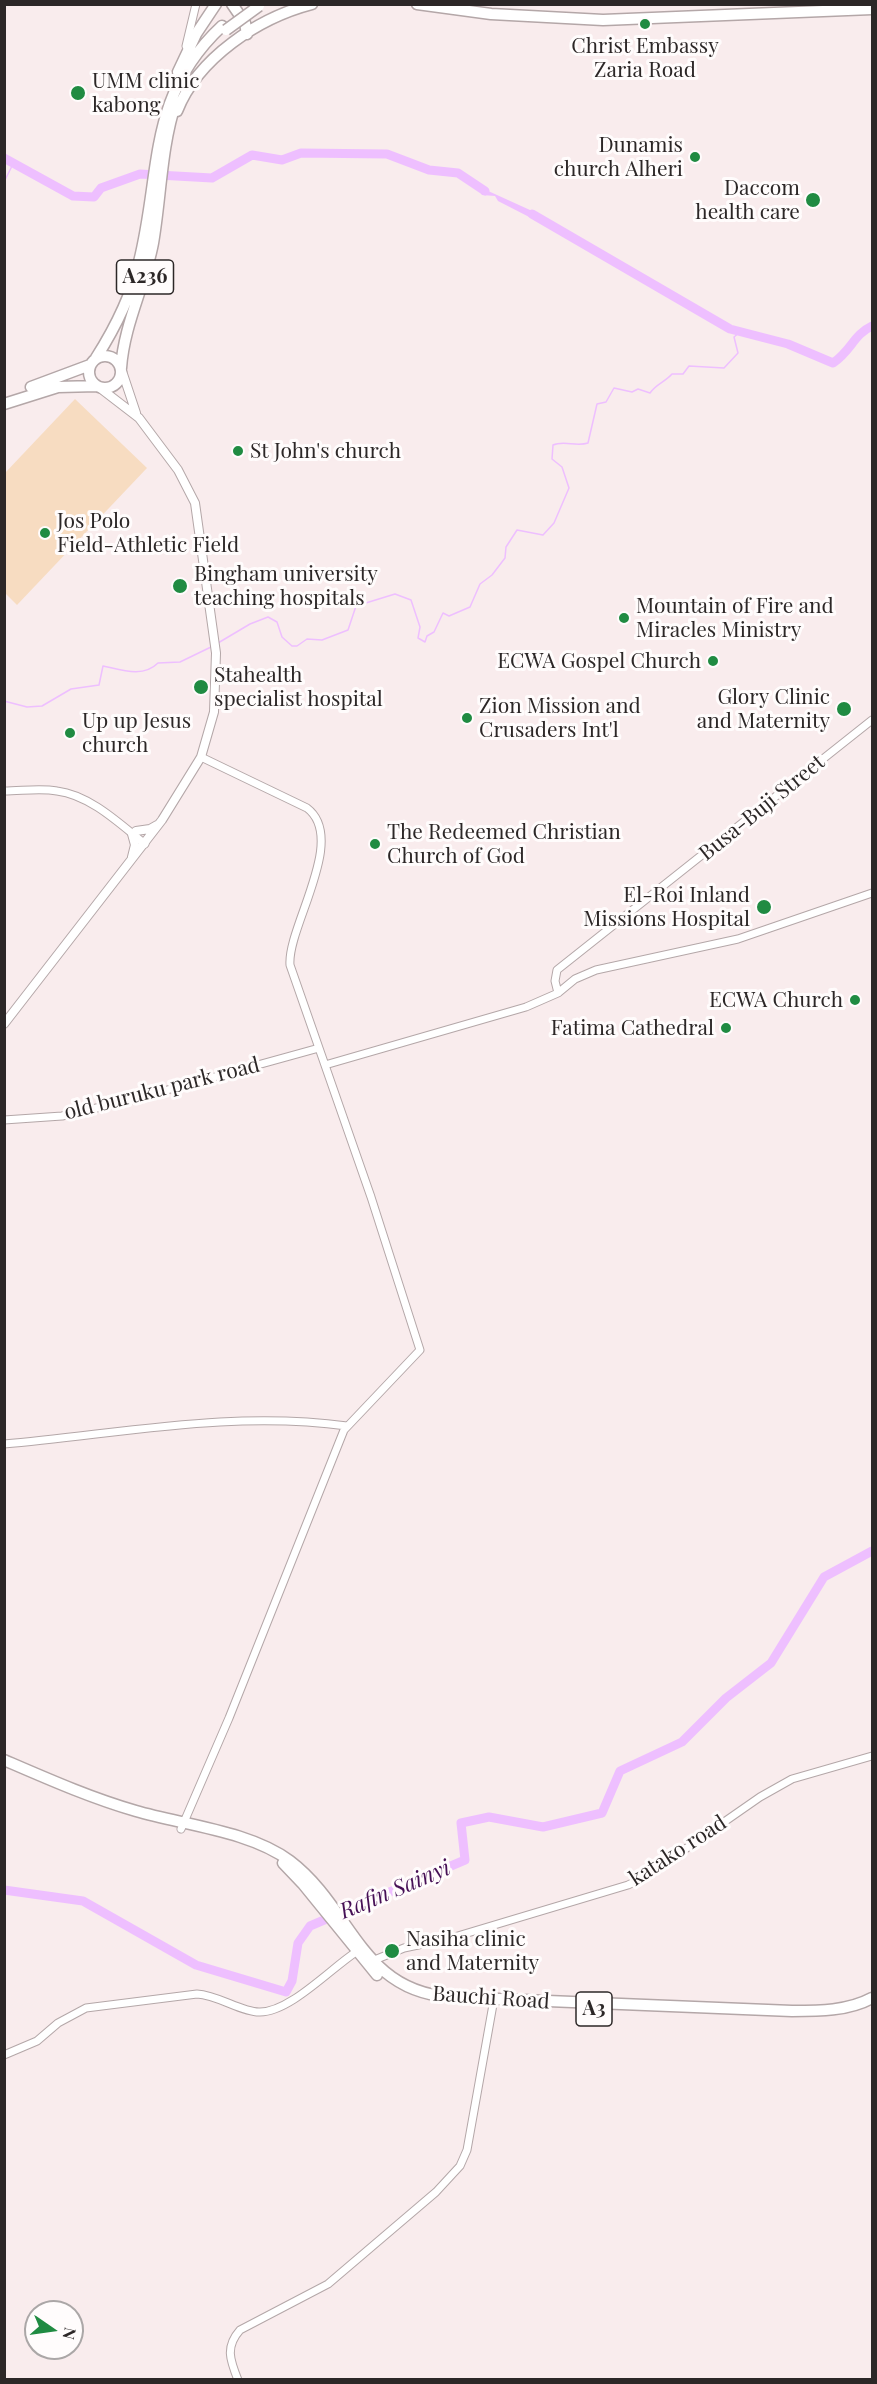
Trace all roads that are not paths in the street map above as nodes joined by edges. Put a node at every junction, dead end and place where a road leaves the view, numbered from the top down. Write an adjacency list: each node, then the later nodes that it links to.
1 (196, 4): 13 (street)
2 (216, 4): 13 (highway)
3 (232, 4): 12 (highway)
4 (312, 4): 12 (highway)
5 (417, 4): 10 (highway)
6 (471, 4): 10 (highway)
7 (772, 4): 10 (highway)
8 (256, 5): 11 (highway, A236)
9 (873, 9): 10 (highway)
10 (585, 16)
11 (224, 28): 14 (highway, A236); 15 (highway, A236)
12 (247, 34): 15 (highway)
13 (182, 62): 14 (highway)
14 (177, 83): 16 (highway, A236)
15 (168, 137): 16 (highway, A236)
16 (160, 165): 17 (highway, A236)
17 (157, 183): 18 (highway, A236); 19 (highway, A236)
18 (93, 362): 19 (highway); 20 (highway); 21 (highway)
19 (121, 369): 20 (highway); 23 (main road)
20 (99, 387): 22 (highway); 23 (main road)
21 (4, 396)
22 (4, 404)
23 (139, 418): 25 (main road)
24 (873, 720): 32 (street, Busa-Buji Street)
25 (201, 757): 27 (main road); 34 (street)
26 (4, 791): 28 (street)
27 (162, 820): 28 (main road); 29 (main road)
28 (134, 833): 29 (street); 30 (main road)
29 (147, 842): 30 (main road)
30 (131, 862): 33 (main road)
31 (873, 893): 32 (street)
32 (558, 993): 35 (street)
33 (4, 1024)
34 (319, 1048): 35 (street); 36 (street, old buruku park road)
35 (325, 1065): 37 (street)
36 (4, 1120)
37 (346, 1426): 38 (street); 42 (street)
38 (4, 1444)
39 (873, 1756): 45 (street, katako road)
40 (4, 1760): 42 (highway, Bauchi Road / A3)
41 (4, 1766): 42 (highway, Bauchi Road / A3)
42 (181, 1827): 43 (highway, Bauchi Road / A3)
43 (344, 1929): 44 (highway, Bauchi Road / A3); 45 (highway, Bauchi Road / A3)
44 (356, 1952): 47 (highway, Bauchi Road / A3); 49 (street)
45 (372, 1960): 47 (highway, Bauchi Road / A3)
46 (873, 1998): 47 (highway, Bauchi Road / A3)
47 (494, 2002): 48 (highway, Bauchi Road / A3); 50 (street)
48 (873, 2004)
49 (4, 2055)
50 (238, 2379)

